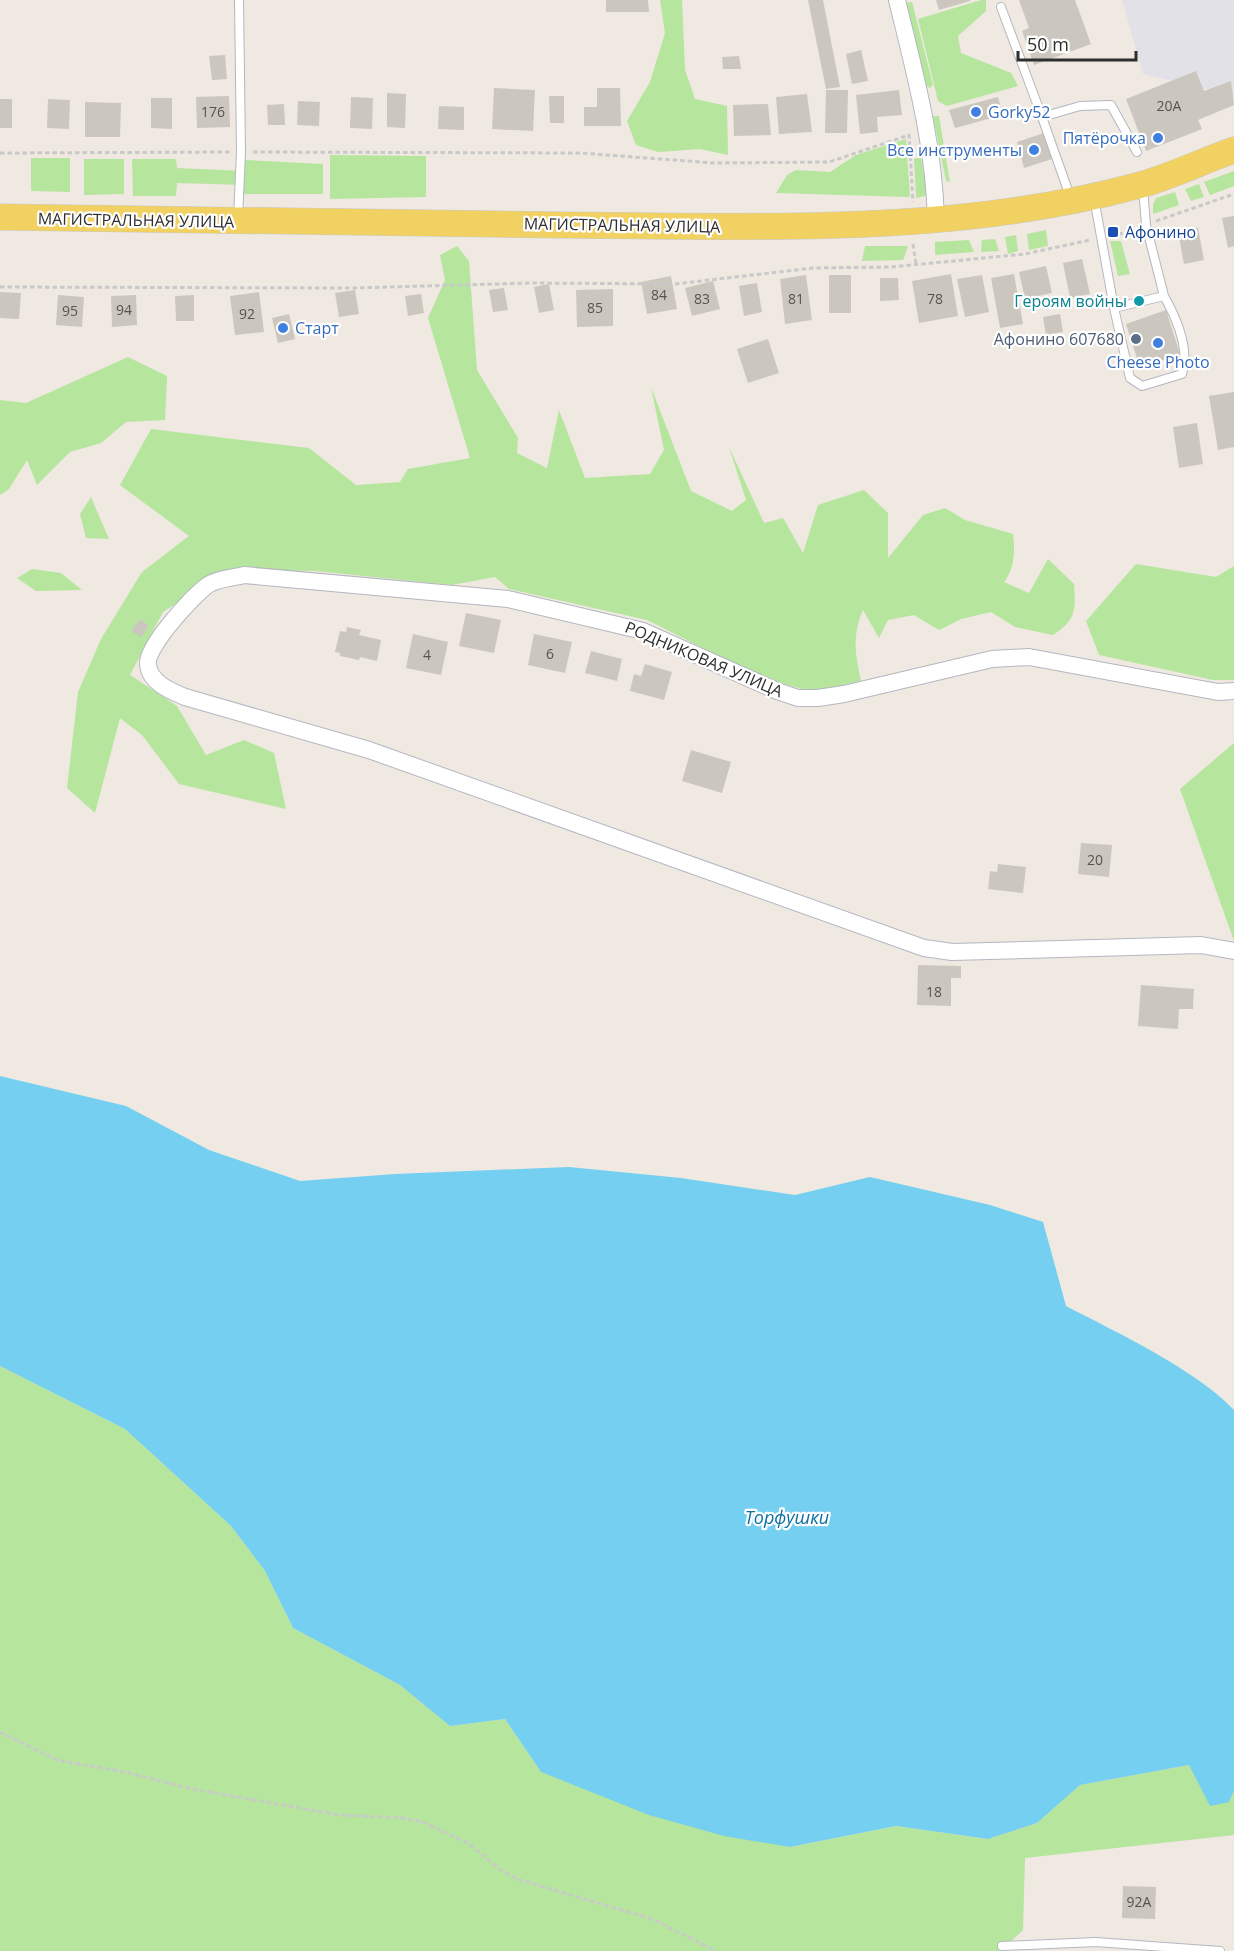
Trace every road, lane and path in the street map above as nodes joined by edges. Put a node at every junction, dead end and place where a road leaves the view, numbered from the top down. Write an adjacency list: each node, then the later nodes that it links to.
1 (239, 0): 6 (lane)
2 (897, 0): 14 (street)
3 (1000, 7): 4 (lane)
4 (1042, 117): 7 (lane); 11 (lane)
5 (1234, 150): 9 (main road, МАГИСТРАЛЬНАЯ УЛИЦА)
6 (241, 152): 8 (path); 12 (path); 15 (lane)
7 (1137, 152)
8 (0, 153)
9 (1143, 184): 11 (main road, МАГИСТРАЛЬНАЯ УЛИЦА); 16 (lane)
10 (1234, 194): 16 (path)
11 (1083, 198): 14 (main road, МАГИСТРАЛЬНАЯ УЛИЦА); 17 (lane)
12 (913, 204)
13 (0, 217): 15 (main road, МАГИСТРАЛЬНАЯ УЛИЦА)
14 (936, 220): 15 (main road, МАГИСТРАЛЬНАЯ УЛИЦА)
15 (238, 222)
16 (1146, 225): 17 (path); 21 (lane)
17 (1101, 238): 19 (path); 22 (lane)
18 (913, 244): 19 (path)
19 (916, 264): 20 (path)
20 (0, 287)
21 (1164, 296): 22 (lane); 22 (lane)
22 (1114, 309)
23 (1234, 691): 24 (street, РОДНИКОВАЯ УЛИЦА)
24 (1234, 951)
25 (0, 1732): 27 (path)
26 (1002, 1946): 28 (lane)
27 (716, 1951)
28 (1220, 1951)

